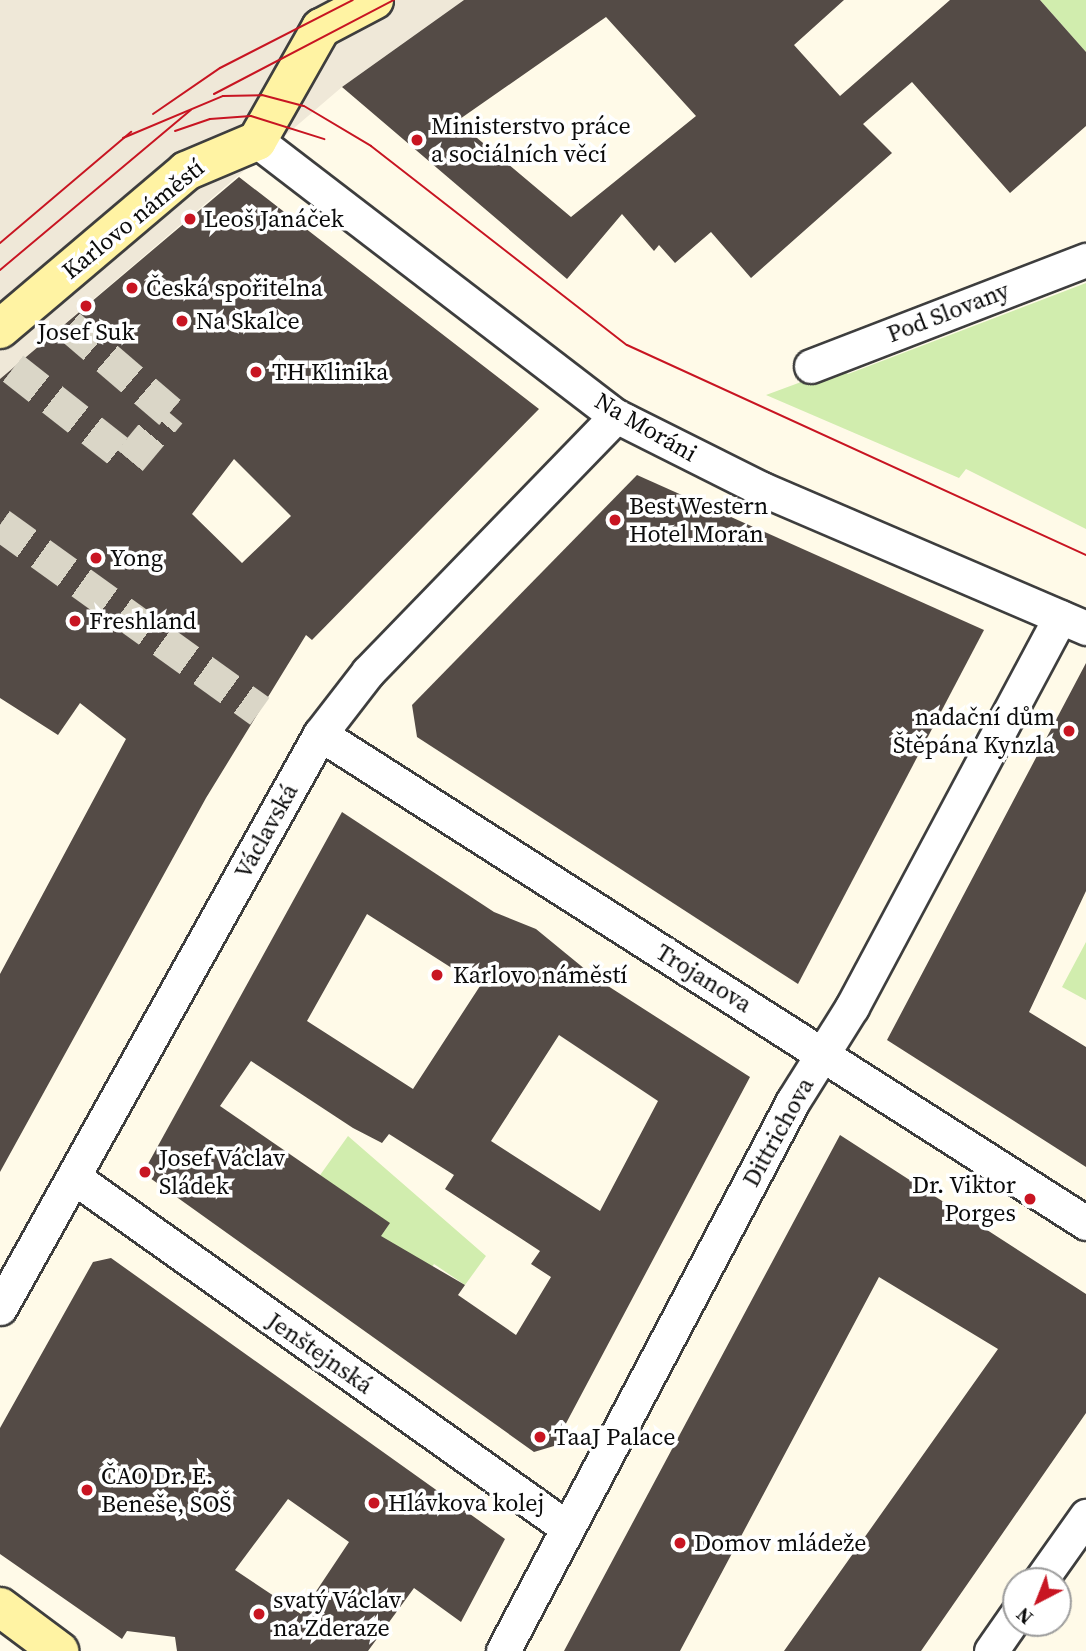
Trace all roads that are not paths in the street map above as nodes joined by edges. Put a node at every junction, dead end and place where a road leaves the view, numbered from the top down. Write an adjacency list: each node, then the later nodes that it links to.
1 (374, 0): 2 (street)
2 (257, 141): 4 (street, Karlovo náměstí); 6 (street, Na Moráni)
3 (1086, 260): 5 (street, Pod Slovany)
4 (0, 329)
5 (811, 366)
6 (616, 416): 7 (street, Na Moráni); 8 (street, Václavská)
7 (1073, 623): 9 (street, Dittrichova)
8 (320, 734): 9 (street, Trojanova); 10 (street, Václavská)
9 (822, 1053): 11 (street, Trojanova); 14 (street, Dittrichova)
10 (75, 1178): 12 (street, Václavská); 14 (street, Jenštejnská)
11 (1086, 1223)
12 (0, 1308)
13 (1086, 1516): 15 (street)
14 (566, 1527): 19 (street, Dittrichova)
15 (1050, 1567)
16 (0, 1606): 18 (street)
17 (1002, 1635): 20 (street)
18 (60, 1651)
19 (503, 1651)
20 (991, 1651)

